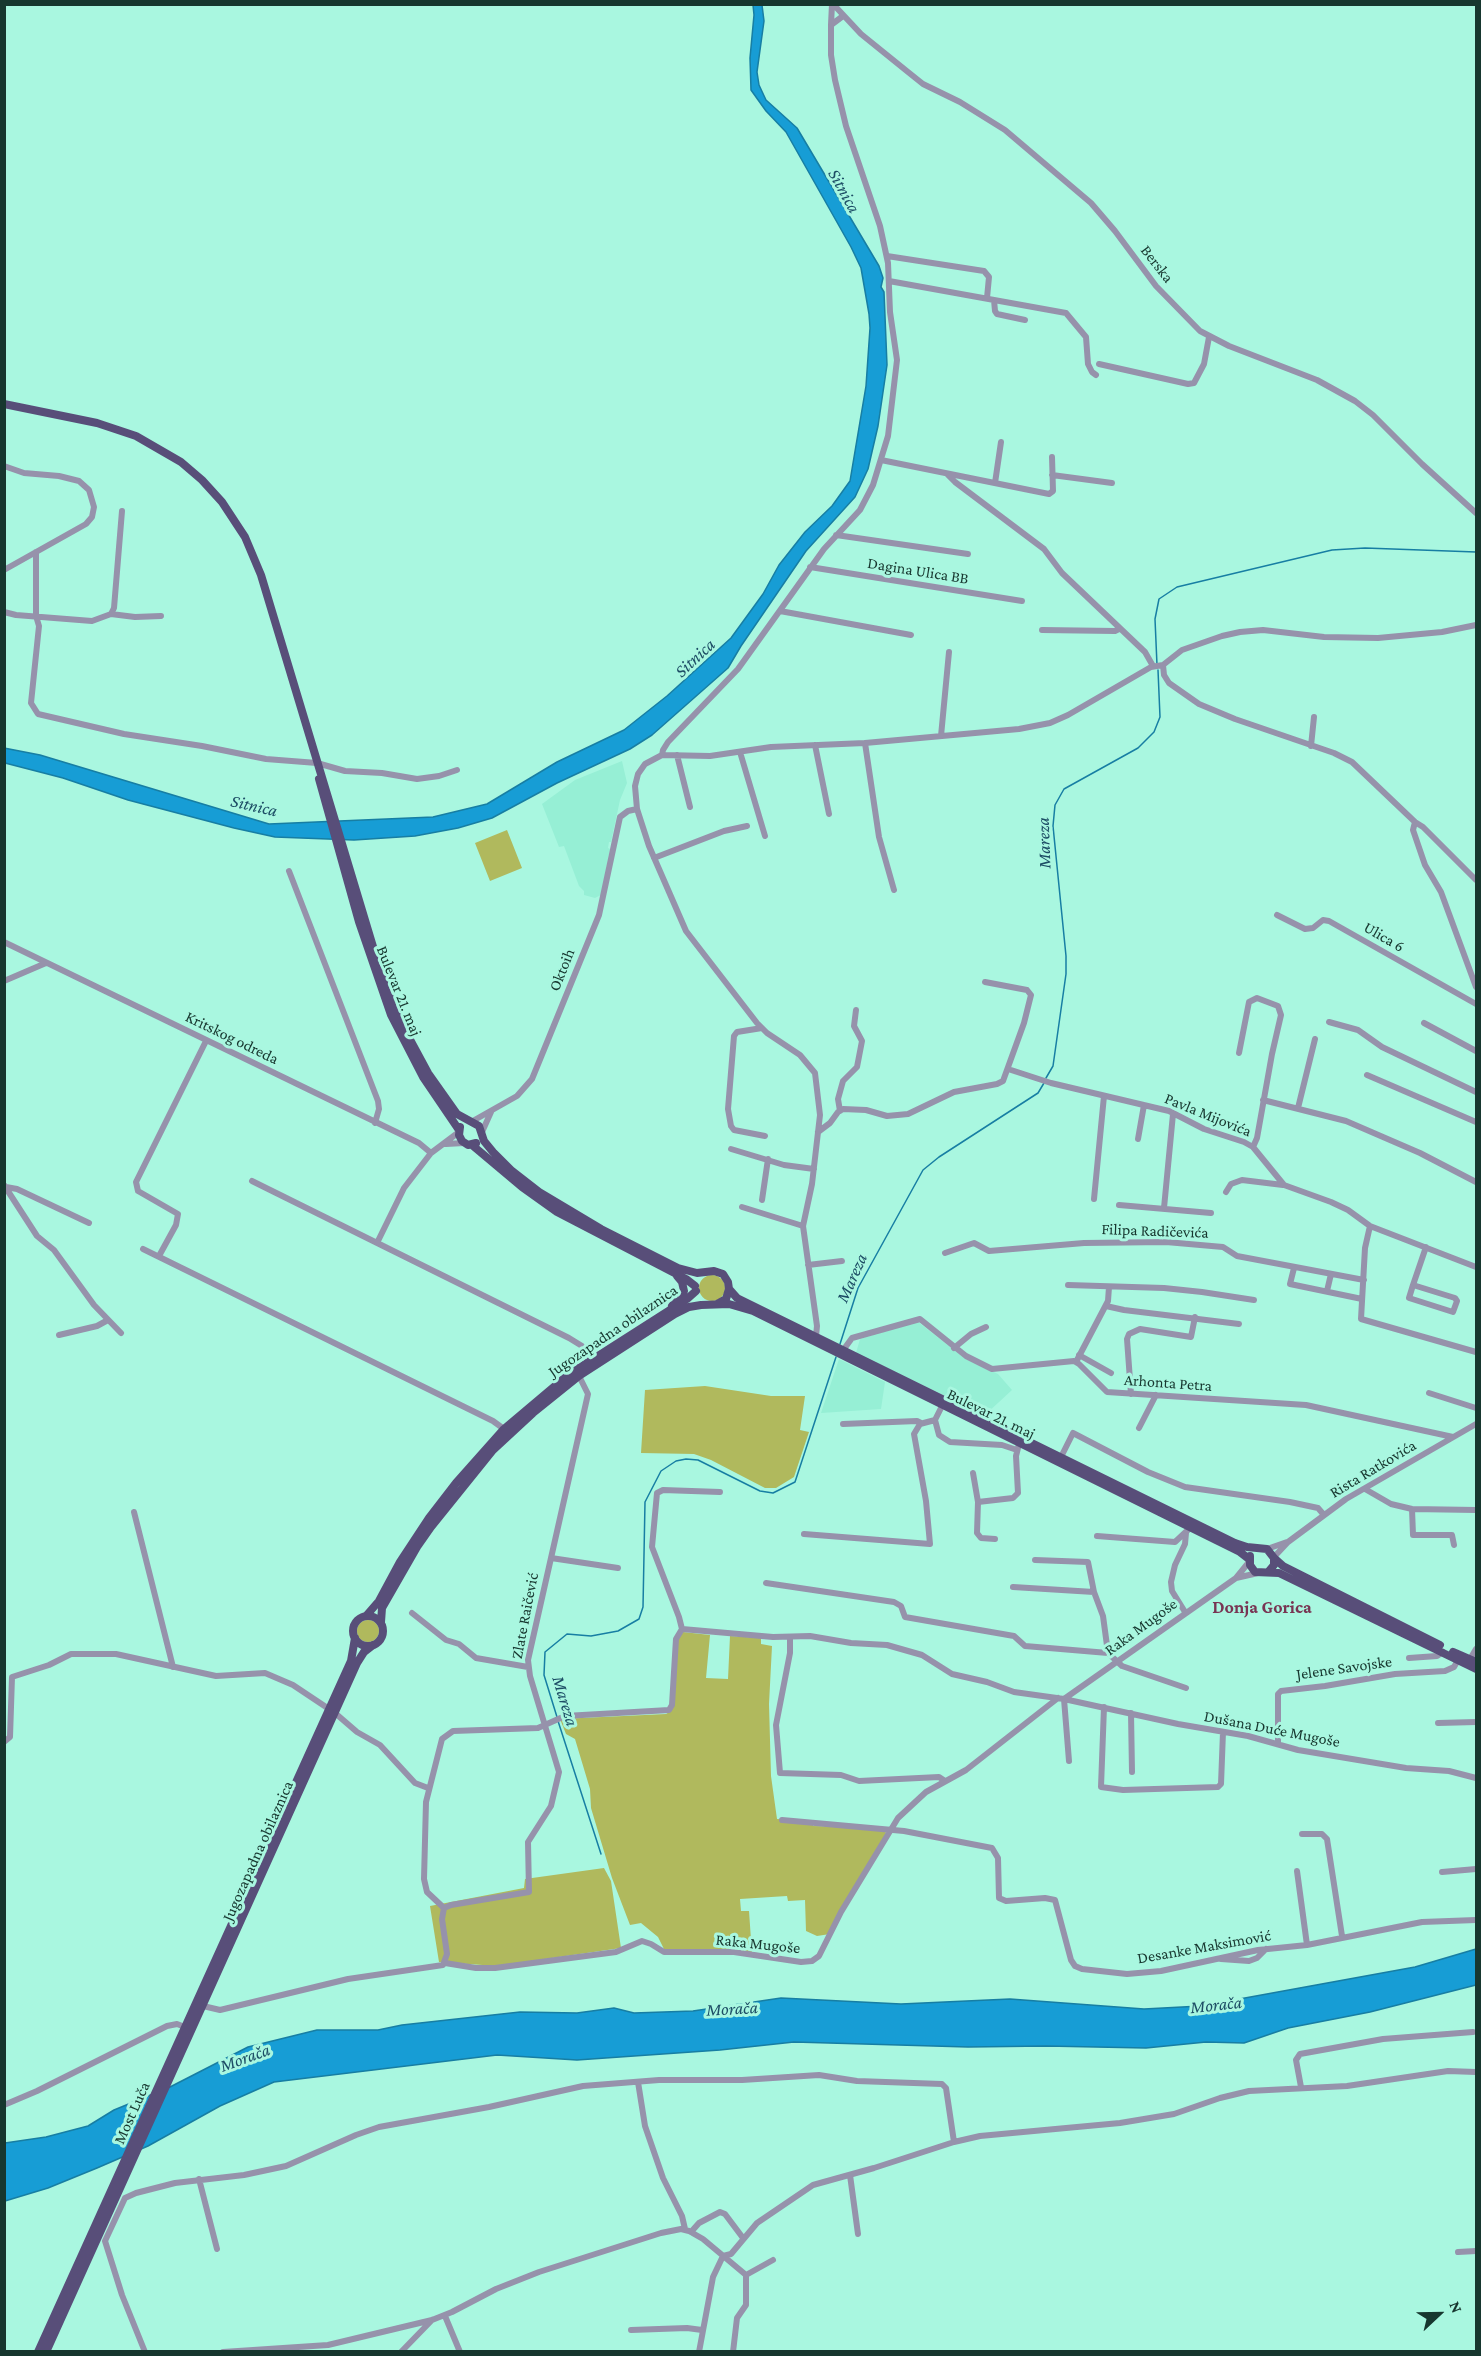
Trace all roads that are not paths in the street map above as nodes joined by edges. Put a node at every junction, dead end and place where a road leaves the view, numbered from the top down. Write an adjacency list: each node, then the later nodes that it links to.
1 (832, 4): 2 (street, Berska); 3 (street)
2 (843, 16): 3 (street); 8 (street, Berska)
3 (831, 26): 4 (street)
4 (887, 256): 5 (street); 6 (street)
5 (889, 281): 6 (street); 14 (street)
6 (990, 299): 7 (street); 10 (street)
7 (1025, 320)
8 (1209, 337): 9 (street); 21 (street, Berska)
9 (1099, 363)
10 (1096, 375)
11 (4, 404): 49 (main road)
12 (1001, 442): 18 (street)
13 (1052, 457): 17 (street)
14 (881, 460): 16 (street); 22 (street)
15 (4, 466): 23 (street)
16 (947, 474): 18 (street); 36 (street)
17 (1052, 475): 18 (street); 19 (street)
18 (995, 483)
19 (1112, 483)
20 (122, 511): 30 (street)
21 (1476, 513)
22 (836, 535): 24 (street); 25 (street)
23 (36, 552): 26 (street); 31 (street)
24 (968, 554)
25 (810, 567): 27 (street, Dagina Ulica BB); 28 (street)
26 (4, 570)
27 (1022, 601)
28 (780, 611): 38 (street); 47 (street)
29 (4, 612): 31 (street)
30 (111, 614): 32 (street); 33 (street)
31 (36, 616): 33 (street); 35 (street)
32 (161, 616)
33 (50, 617): 35 (street)
34 (1476, 625): 40 (street)
35 (39, 626): 49 (street)
36 (1119, 629): 37 (street); 40 (street)
37 (1042, 630)
38 (911, 635)
39 (949, 652): 42 (street)
40 (1157, 665): 42 (street); 45 (street)
41 (1314, 717): 45 (street)
42 (941, 736): 43 (street)
43 (865, 743): 44 (street); 61 (street)
44 (815, 745): 46 (street); 53 (street)
45 (1311, 746): 54 (street)
46 (740, 752): 48 (street); 56 (street)
47 (662, 755): 48 (street); 52 (street)
48 (677, 755): 51 (street)
49 (317, 763): 50 (street); 57 (main road)
50 (457, 770)
51 (690, 807)
52 (637, 809): 58 (street); 84 (street, Oktoih)
53 (829, 814)
54 (1415, 822): 60 (street); 67 (street)
55 (747, 826): 58 (street)
56 (765, 836)
57 (341, 849): 89 (main road, Bulevar 21. maj); 92 (main road, Bulevar 21. maj)
58 (654, 858): 72 (street)
59 (289, 871): 91 (street)
60 (1476, 880)
61 (894, 890)
62 (1277, 915): 68 (street, Ulica 6)
63 (4, 942): 64 (street, Kritskog odreda)
64 (46, 963): 65 (street); 74 (street, Kritskog odreda)
65 (4, 981)
66 (986, 982): 77 (street)
67 (1476, 987)
68 (1476, 1004)
69 (856, 1010): 85 (street)
70 (1329, 1022): 79 (street)
71 (1424, 1023): 75 (street)
72 (762, 1028): 87 (street); 95 (street)
73 (1315, 1039): 83 (street)
74 (206, 1041): 91 (street, Kritskog odreda); 122 (street)
75 (1476, 1051)
76 (1239, 1053): 81 (street)
77 (1008, 1069): 80 (street, Pavla Mijovića); 85 (street)
78 (1367, 1075): 90 (street)
79 (1476, 1092)
80 (1104, 1096): 82 (street, Pavla Mijovića); 109 (street)
81 (1263, 1100): 83 (street); 99 (street)
82 (1144, 1105): 86 (street, Pavla Mijovića); 96 (street)
83 (1298, 1108): 105 (street)
84 (492, 1111): 89 (street, Oktoih); 94 (street)
85 (840, 1111): 88 (street)
86 (1173, 1114): 99 (street, Pavla Mijovića); 113 (street)
87 (820, 1115): 88 (street); 93 (street)
88 (832, 1121): 93 (street)
89 (470, 1122): 92 (main road); 94 (main road)
90 (1476, 1122)
91 (375, 1123): 101 (street, Kritskog odreda)
92 (459, 1131): 97 (street); 98 (main road)
93 (818, 1132): 103 (street)
94 (482, 1134): 98 (main road); 127 (main road)
95 (765, 1136)
96 (1138, 1139)
97 (446, 1144): 98 (street); 101 (street)
98 (468, 1144): 128 (main road)
99 (1253, 1147): 106 (street, Pavla Mijovića)
100 (731, 1149): 102 (street)
101 (431, 1153): 118 (street)
102 (768, 1159): 103 (street); 110 (street)
103 (814, 1169): 116 (street)
104 (252, 1181): 118 (street)
105 (1476, 1182)
106 (1284, 1185): 108 (street); 117 (street)
107 (5, 1186): 115 (street); 143 (street)
108 (1226, 1192)
109 (1094, 1199)
110 (762, 1200)
111 (1119, 1205): 113 (street)
112 (742, 1207): 116 (street)
113 (1164, 1208): 114 (street)
114 (1211, 1213)
115 (89, 1223)
116 (803, 1226): 124 (street)
117 (1370, 1226): 119 (street); 130 (street)
118 (377, 1243): 153 (street)
119 (1426, 1247): 125 (street); 132 (street)
120 (143, 1249): 122 (street)
121 (945, 1253): 126 (street, Filipa Radičevića)
122 (159, 1256): 166 (street)
123 (842, 1261): 124 (street)
124 (808, 1265): 148 (street)
125 (1476, 1267)
126 (1294, 1268): 129 (street, Filipa Radičevića); 136 (street)
127 (705, 1272): 134 (main road); 135 (main road)
128 (674, 1273): 134 (main road); 141 (main road)
129 (1330, 1274): 130 (street, Filipa Radičevića); 136 (street)
130 (1364, 1280): 137 (street)
131 (1068, 1285): 133 (street)
132 (1413, 1285): 132 (street)
133 (1109, 1287): 138 (street); 140 (street)
134 (696, 1289): 139 (main road); 141 (main road, Jugozapadna obilaznica)
135 (729, 1289): 139 (main road); 148 (main road, Bulevar 21. maj)
136 (1327, 1291): 137 (street)
137 (1362, 1299): 151 (street)
138 (1254, 1300)
139 (713, 1305): 155 (main road, Jugozapadna obilaznica); 159 (main road, Bulevar 21. maj)
140 (1106, 1306): 142 (street); 152 (street)
141 (671, 1310): 153 (main road, Jugozapadna obilaznica)
142 (1195, 1317): 144 (street); 157 (street)
143 (108, 1320): 146 (street); 147 (street)
144 (1239, 1324)
145 (986, 1327): 149 (street)
146 (121, 1333)
147 (59, 1335)
148 (816, 1336): 150 (main road, Bulevar 21. maj)
149 (954, 1347): 150 (street); 152 (street)
150 (844, 1349): 169 (main road, Bulevar 21. maj)
151 (1476, 1352)
152 (1078, 1358): 154 (street); 157 (street, Arhonta Petra)
153 (592, 1359): 166 (main road, Jugozapadna obilaznica)
154 (1111, 1373)
155 (579, 1376): 187 (street, Zlate Raičević); 200 (main road, Jugozapadna obilaznica)
156 (1429, 1393): 160 (street)
157 (1131, 1394): 158 (street, Arhonta Petra)
158 (1156, 1395): 165 (street); 167 (street, Arhonta Petra)
159 (942, 1406): 161 (street); 168 (main road, Bulevar 21. maj)
160 (1476, 1407)
161 (935, 1420): 162 (street); 168 (street)
162 (921, 1423): 163 (street); 179 (street)
163 (843, 1424)
164 (1476, 1424): 167 (street, Rista Ratkovića)
165 (1139, 1428)
166 (504, 1430): 199 (main road, Jugozapadna obilaznica)
167 (1453, 1437): 171 (street, Rista Ratkovića)
168 (1018, 1447): 173 (street); 178 (main road, Bulevar 21. maj)
169 (1061, 1457): 177 (street); 184 (main road, Bulevar 21. maj)
170 (973, 1473): 173 (street)
171 (1365, 1490): 174 (street); 177 (street, Rista Ratkovića)
172 (720, 1492): 201 (street)
173 (978, 1502): 181 (street)
174 (1412, 1509): 175 (street); 183 (street)
175 (1476, 1510)
176 (134, 1512): 212 (street)
177 (1324, 1515): 182 (street, Rista Ratkovića)
178 (1188, 1530): 180 (street); 189 (main road, Bulevar 21. maj); 197 (street)
179 (804, 1534)
180 (1097, 1536)
181 (995, 1539)
182 (1287, 1542): 185 (street, Rista Ratkovića); 186 (street, Rista Ratkovića)
183 (1454, 1545)
184 (1257, 1549): 185 (main road, Bulevar 21. maj); 189 (main road)
185 (1267, 1549): 186 (main road)
186 (1274, 1557): 191 (main road); 210 (main road)
187 (551, 1558): 190 (street); 213 (street, Zlate Raičević)
188 (1035, 1560): 196 (street)
189 (1249, 1560): 192 (main road, Bulevar 21. maj); 193 (street, Raka Mugoše)
190 (618, 1568)
191 (1269, 1571): 192 (main road); 206 (main road)
192 (1258, 1573): 193 (street, Raka Mugoše)
193 (1236, 1578): 197 (street, Raka Mugoše)
194 (766, 1583): 207 (street)
195 (1013, 1587): 196 (street)
196 (1094, 1592): 207 (street)
197 (1185, 1612): 211 (street, Raka Mugoše)
198 (412, 1613): 213 (street)
199 (366, 1616): 200 (main road); 203 (main road)
200 (381, 1622): 204 (main road)
201 (682, 1629): 202 (street, Dušana Duće Mugoše); 222 (street)
202 (790, 1637): 216 (street, Dušana Duće Mugoše); 229 (street)
203 (355, 1638): 204 (main road); 218 (main road, Jugozapadna obilaznica)
204 (373, 1645): 218 (main road, Jugozapadna obilaznica)
205 (1476, 1649): 210 (street)
206 (1443, 1652): 208 (street); 209 (main road)
207 (1108, 1653): 211 (street)
208 (1409, 1658)
209 (1458, 1660): 214 (main road); 225 (street, Jelene Savojske)
210 (1473, 1661)
211 (1116, 1662): 215 (street); 216 (street, Raka Mugoše)
212 (173, 1667): 218 (street); 224 (street)
213 (528, 1667): 222 (street, Zlate Raičević)
214 (1476, 1669)
215 (1185, 1688)
216 (1061, 1698): 217 (street, Dušana Duće Mugoše); 226 (street); 229 (street, Raka Mugoše)
217 (1104, 1707): 219 (street, Dušana Duće Mugoše); 223 (street)
218 (332, 1711): 230 (street); 242 (main road, Jugozapadna obilaznica); 243 (main road, Jugozapadna obilaznica)
219 (1131, 1713): 223 (street, Dušana Duće Mugoše); 227 (street)
220 (1476, 1722): 221 (street)
221 (1438, 1723)
222 (545, 1725): 230 (street); 237 (street, Zlate Raičević)
223 (1223, 1732): 225 (street, Dušana Duće Mugoše)
224 (4, 1742)
225 (1278, 1743): 228 (street, Dušana Duće Mugoše)
226 (1069, 1761)
227 (1132, 1772)
228 (1476, 1778)
229 (945, 1781): 232 (street, Raka Mugoše)
230 (428, 1788): 237 (street)
231 (782, 1820): 232 (street)
232 (888, 1831): 240 (street, Desanke Maksimović); 241 (street, Raka Mugoše)
233 (1302, 1834): 239 (street)
234 (1476, 1869): 236 (street)
235 (1298, 1871): 240 (street)
236 (1442, 1872)
237 (444, 1908): 241 (street)
238 (1476, 1920): 239 (street, Desanke Maksimović)
239 (1342, 1936): 240 (street, Desanke Maksimović)
240 (1307, 1945)
241 (446, 1963): 242 (street)
242 (202, 2006): 245 (main road, Jugozapadna obilaznica)
243 (185, 2027): 245 (main road, Jugozapadna obilaznica); 249 (street)
244 (1473, 2032): 248 (street)
245 (169, 2070): 251 (main road, Most Luča)
246 (1476, 2072): 248 (street)
247 (638, 2082): 250 (street); 253 (street); 254 (street)
248 (1301, 2088): 250 (street)
249 (4, 2105)
250 (954, 2142): 252 (street)
251 (125, 2169): 268 (main road); 269 (main road)
252 (850, 2175): 255 (street); 256 (street)
253 (199, 2179): 257 (street); 270 (street)
254 (688, 2230): 256 (street); 260 (street); 263 (street)
255 (858, 2234)
256 (743, 2238): 260 (street)
257 (217, 2249)
258 (1476, 2251): 259 (street)
259 (1458, 2252)
260 (723, 2256): 262 (street); 266 (street)
261 (774, 2260): 262 (street)
262 (746, 2275): 274 (street)
263 (445, 2316): 264 (street); 272 (street)
264 (432, 2320): 267 (street); 271 (street)
265 (631, 2330): 266 (street)
266 (702, 2330): 273 (street)
267 (404, 2350)
268 (38, 2352)
269 (46, 2352)
270 (145, 2352)
271 (223, 2352)
272 (460, 2352)
273 (699, 2352)
274 (733, 2352)

